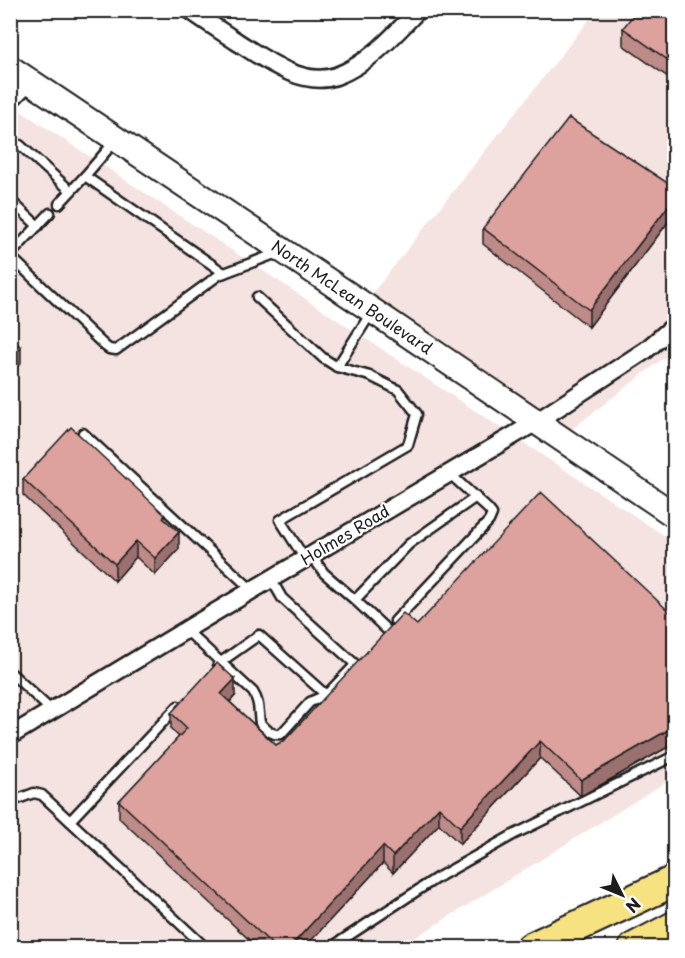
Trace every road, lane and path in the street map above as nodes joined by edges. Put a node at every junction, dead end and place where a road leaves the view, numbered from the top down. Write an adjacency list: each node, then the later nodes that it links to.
1 (190, 10): 2 (street)
2 (418, 10)
3 (20, 74): 4 (street); 5 (main road, North McLean Boulevard)
4 (10, 100)
5 (117, 139): 7 (lane); 13 (main road, North McLean Boulevard)
6 (20, 145): 8 (lane)
7 (85, 176): 8 (lane); 15 (lane)
8 (71, 191): 10 (lane)
9 (10, 200): 12 (lane)
10 (59, 204)
11 (50, 213): 12 (lane)
12 (38, 226): 14 (lane)
13 (283, 250): 15 (lane); 17 (main road, North McLean Boulevard)
14 (10, 256): 15 (lane)
15 (224, 273)
16 (257, 297): 19 (lane)
17 (373, 310): 19 (lane); 20 (main road, North McLean Boulevard)
18 (675, 326): 20 (street, Holmes Road)
19 (337, 367): 25 (lane)
20 (536, 422): 22 (street, Holmes Road); 24 (main road, North McLean Boulevard)
21 (83, 433): 27 (lane)
22 (449, 473): 23 (lane); 25 (street, Holmes Road)
23 (476, 497): 28 (lane); 30 (lane)
24 (675, 515)
25 (308, 557): 26 (street, Holmes Road); 28 (lane)
26 (270, 579): 27 (street, Holmes Road); 34 (lane)
27 (252, 591): 29 (street, Holmes Road)
28 (355, 600): 30 (lane)
29 (186, 630): 33 (lane); 39 (street, Holmes Road)
30 (387, 630): 31 (lane)
31 (380, 638)
32 (363, 655): 34 (lane)
33 (220, 661): 35 (lane); 37 (lane); 37 (lane)
34 (356, 664): 37 (lane)
35 (212, 670)
36 (10, 672): 39 (lane)
37 (326, 695)
38 (181, 703): 43 (lane)
39 (52, 711): 40 (street, Holmes Road)
40 (10, 736)
41 (675, 756): 47 (lane)
42 (10, 802): 43 (lane)
43 (69, 821): 46 (lane)
44 (675, 881): 48 (highway)
45 (675, 927): 49 (highway)
46 (206, 948)
47 (330, 948)
48 (531, 948)
49 (634, 948)

